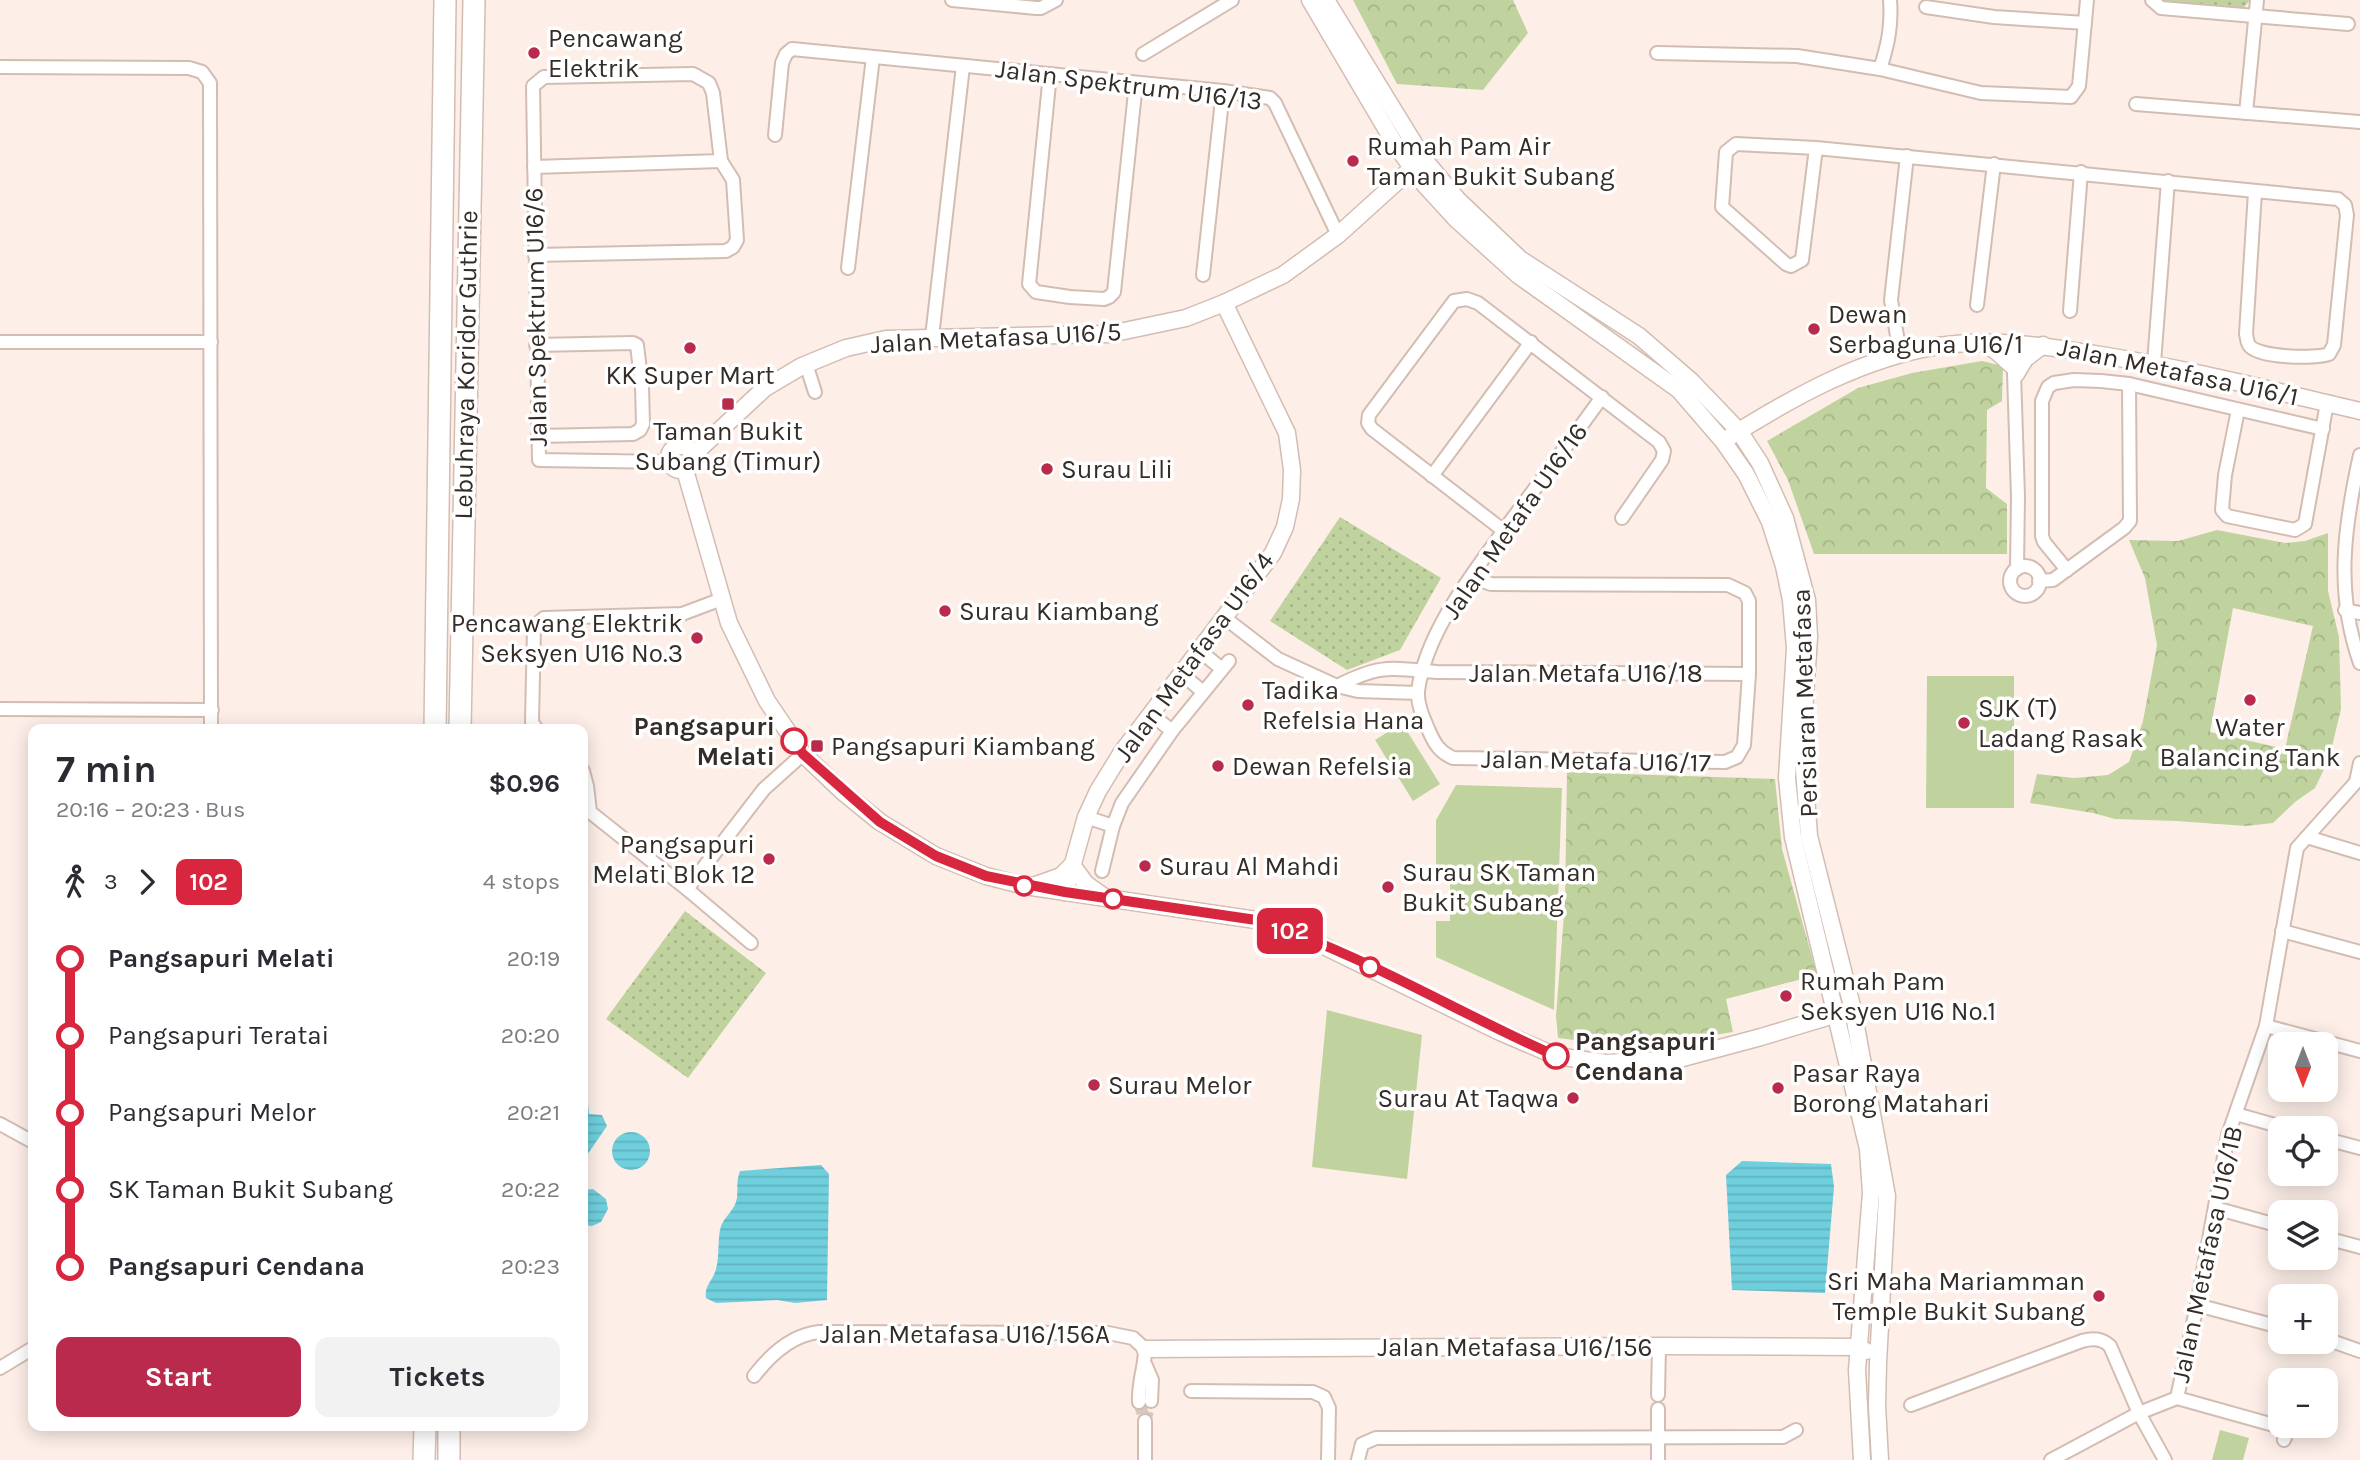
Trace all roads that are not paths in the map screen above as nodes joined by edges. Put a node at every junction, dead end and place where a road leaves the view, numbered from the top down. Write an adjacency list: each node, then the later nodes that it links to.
1 (445, 0): 101 (highway, Lebuhraya Koridor Guthrie)
2 (474, 0): 102 (highway, Lebuhraya Koridor Guthrie)
3 (951, 0): 4 (street)
4 (1056, 0)
5 (1232, 0): 17 (street)
6 (1310, 0): 30 (street, Persiaran Metafasa)
7 (1325, 0): 29 (street, Persiaran Metafasa)
8 (1890, 0): 21 (street)
9 (2087, 0): 14 (street)
10 (2152, 0): 13 (street)
11 (2257, 0): 13 (street)
12 (1926, 7): 14 (street)
13 (2255, 16): 15 (street); 26 (street)
14 (2085, 23): 21 (street)
15 (2348, 24)
16 (1657, 52): 21 (street)
17 (1143, 54)
18 (873, 57): 19 (street, Jalan Spektrum U16/13); 28 (street, Jalan Spektrum U16/13); 44 (street)
19 (963, 66): 22 (street, Jalan Spektrum U16/13); 49 (street, Jalan Spektrum U16/13)
20 (0, 67): 51 (street)
21 (1880, 69)
22 (1050, 74): 23 (street, Jalan Spektrum U16/13); 23 (street)
23 (1136, 83): 24 (street, Jalan Spektrum U16/13)
24 (1223, 91): 42 (street, Jalan Spektrum U16/13); 45 (street)
25 (2136, 104): 26 (street)
26 (2246, 113): 27 (street)
27 (2360, 122)
28 (775, 135)
29 (1412, 141): 36 (street); 68 (street, Persiaran Metafasa)
30 (1395, 144): 36 (street, Persiaran Metafasa); 39 (street)
31 (1816, 148): 31 (street); 32 (street)
32 (1907, 156): 34 (street); 57 (street)
33 (721, 161): 35 (street); 35 (street, Jalan Spektrum U16/6); 43 (street)
34 (1994, 164): 37 (street); 47 (street)
35 (534, 167): 43 (street, Jalan Spektrum U16/6)
36 (1411, 169): 39 (street, Jalan Metafasa U16/5); 40 (street, Persiaran Metafasa)
37 (2081, 172): 38 (street); 48 (street)
38 (2168, 181): 41 (street); 58 (street)
39 (1392, 184): 40 (street); 42 (street, Jalan Metafasa U16/5)
40 (1424, 184): 70 (street, Persiaran Metafasa)
41 (2255, 192): 41 (street)
42 (1338, 235): 46 (street, Jalan Metafasa U16/5)
43 (535, 255): 55 (street, Jalan Spektrum U16/6)
44 (848, 268)
45 (1203, 275)
46 (1224, 303): 49 (street, Jalan Metafasa U16/5); 86 (street, Jalan Metafasa U16/4)
47 (1977, 305)
48 (2070, 312)
49 (932, 337): 59 (street, Jalan Metafasa U16/5)
50 (0, 342): 51 (street)
51 (211, 342): 98 (street)
52 (1531, 342): 63 (street); 75 (street); 75 (street)
53 (2013, 342): 54 (street, Jalan Metafasa U16/1); 56 (street, Jalan Metafasa U16/1); 60 (street)
54 (1983, 344): 57 (street, Jalan Metafasa U16/1); 60 (street)
55 (536, 345): 69 (street, Jalan Spektrum U16/6); 69 (street)
56 (2043, 345): 58 (street, Jalan Metafasa U16/1); 60 (street)
57 (1900, 354): 68 (street, Jalan Metafasa U16/1)
58 (2154, 363): 64 (street, Jalan Metafasa U16/1)
59 (807, 364): 62 (street); 71 (street, Jalan Metafasa U16/5)
60 (2016, 372): 79 (street)
61 (2129, 384): 65 (street); 80 (street); 80 (street)
62 (815, 392)
63 (1602, 397): 76 (street); 78 (street, Jalan Metafa U16/16)
64 (2327, 404): 66 (street, Jalan Metafasa U16/1); 67 (street)
65 (2238, 410): 67 (street); 67 (street)
66 (2360, 411)
67 (2323, 429)
68 (1739, 431): 70 (street, Jalan Metafasa U16/1); 123 (street, Persiaran Metafasa)
69 (538, 436): 73 (street, Jalan Spektrum U16/6)
70 (1723, 441): 124 (street, Persiaran Metafasa)
71 (693, 454): 73 (street); 74 (street)
72 (2360, 456): 77 (street)
73 (669, 462): 74 (street)
74 (685, 470): 83 (street)
75 (1432, 476): 78 (street)
76 (1622, 517)
77 (2353, 527): 84 (street)
78 (1504, 531): 81 (street, Jalan Metafa U16/16)
79 (2017, 569): 82 (street); 82 (street)
80 (2067, 570): 82 (street)
81 (1471, 577): 90 (street, Jalan Metafa U16/16); 92 (street, Jalan Metafa U16/17)
82 (2039, 581)
83 (722, 599): 103 (street); 105 (street)
84 (2345, 610): 85 (street); 88 (street)
85 (2360, 612)
86 (1225, 618): 87 (street, Jalan Metafasa U16/4); 93 (street)
87 (1200, 651): 91 (street, Jalan Metafasa U16/4); 94 (street, Jalan Metafasa U16/4)
88 (2360, 663)
89 (1389, 667): 90 (street, Jalan Metafa U16/18); 93 (street); 95 (street)
90 (1423, 671): 92 (street, Jalan Metafa U16/18); 96 (street, Jalan Metafa U16/16)
91 (1182, 674): 94 (street); 99 (street, Jalan Metafasa U16/4)
92 (1749, 674): 106 (street, Jalan Metafa U16/17)
93 (1337, 686): 95 (street)
94 (1203, 692): 104 (street, Jalan Metafasa U16/4)
95 (1390, 692): 96 (street)
96 (1418, 692): 106 (street, Jalan Metafa U16/16)
97 (0, 709): 98 (street)
98 (212, 710): 100 (street)
99 (1151, 714): 104 (street); 110 (street, Jalan Metafasa U16/4)
100 (211, 724)
101 (435, 724)
102 (460, 724)
103 (534, 724)
104 (1172, 731): 111 (street, Jalan Metafasa U16/4)
105 (803, 754): 116 (street); 117 (street)
106 (1453, 758)
107 (2360, 763): 108 (street, Jalan Metafasa U16/1B)
108 (2358, 783): 112 (street, Jalan Metafasa U16/1B)
109 (588, 795): 117 (street)
110 (1086, 817): 111 (street); 114 (street, Jalan Metafasa U16/4)
111 (1113, 826): 115 (street, Jalan Metafasa U16/4)
112 (2307, 837): 113 (street); 120 (street, Jalan Metafasa U16/1B)
113 (2360, 853)
114 (1072, 865): 116 (street); 118 (street, Jalan Metafasa U16/4); 119 (street)
115 (1102, 871)
116 (1031, 887): 118 (street)
117 (687, 889): 121 (street)
118 (1065, 892): 119 (street)
119 (1106, 898): 124 (street)
120 (2282, 931): 122 (street); 125 (street, Jalan Metafasa U16/1B)
121 (751, 943)
122 (2360, 952)
123 (1853, 1010): 124 (street); 139 (street, Persiaran Metafasa)
124 (1834, 1015): 142 (street, Persiaran Metafasa)
125 (2266, 1026): 126 (street); 127 (street, Jalan Metafasa U16/1B)
126 (2360, 1051)
127 (2235, 1114): 128 (street); 133 (street, Jalan Metafasa U16/1B)
128 (2268, 1123)
129 (0, 1124): 130 (street)
130 (28, 1139)
131 (2338, 1142): 132 (street)
132 (2360, 1148)
133 (2215, 1208): 134 (street); 137 (street, Jalan Metafasa U16/1B)
134 (2268, 1223)
135 (2338, 1241): 136 (street)
136 (2360, 1247)
137 (2197, 1305): 138 (street); 151 (street, Jalan Metafasa U16/1B)
138 (2268, 1324)
139 (1879, 1335): 142 (street); 146 (street, Persiaran Metafasa)
140 (2338, 1343): 144 (street)
141 (1659, 1346): 142 (street, Jalan Metafasa U16/156); 145 (street, Jalan Metafasa U16/156); 150 (street)
142 (1857, 1347): 146 (street); 168 (street, Persiaran Metafasa)
143 (28, 1351): 147 (street)
144 (2360, 1351)
145 (1145, 1357): 148 (street, Jalan Metafasa U16/156A); 152 (street)
146 (1878, 1363): 169 (street, Persiaran Metafasa)
147 (0, 1368)
148 (754, 1376)
149 (1191, 1391): 165 (street)
150 (1658, 1395)
151 (2177, 1398): 155 (street); 161 (street)
152 (1145, 1401)
153 (1911, 1405): 155 (street)
154 (1658, 1409): 160 (street)
155 (2140, 1413): 170 (street); 171 (street)
156 (1145, 1421): 164 (street)
157 (1796, 1430): 160 (street)
158 (425, 1431): 162 (highway)
159 (449, 1431): 163 (highway)
160 (1658, 1435): 166 (street); 167 (street)
161 (2284, 1440)
162 (424, 1460)
163 (449, 1460)
164 (1145, 1460)
165 (1328, 1460)
166 (1358, 1460)
167 (1658, 1460)
168 (1862, 1460)
169 (1880, 1460)
170 (2052, 1460)
171 (2165, 1460)

